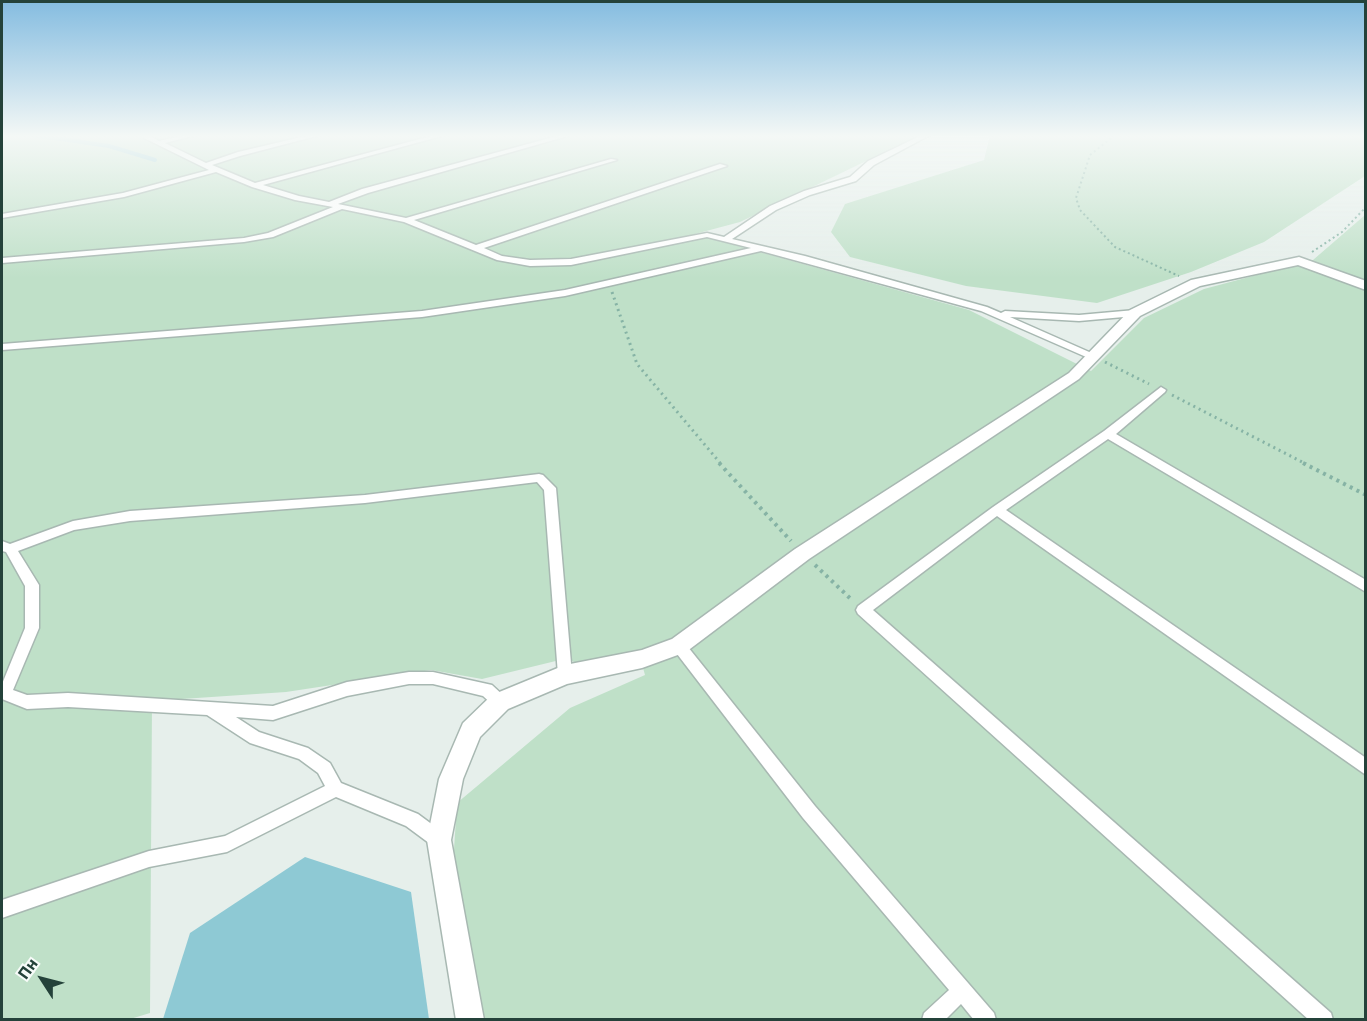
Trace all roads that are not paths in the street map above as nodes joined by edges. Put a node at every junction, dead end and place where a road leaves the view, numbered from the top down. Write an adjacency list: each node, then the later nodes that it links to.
1 (169, 183): 11 (lane)
2 (249, 183): 8 (lane)
3 (264, 183): 8 (lane)
4 (395, 183): 9 (lane)
5 (535, 183): 12 (lane)
6 (673, 183): 15 (lane)
7 (841, 183): 13 (lane)
8 (255, 185): 9 (lane)
9 (329, 205): 10 (lane)
10 (341, 207): 12 (lane); 16 (lane)
11 (2, 216)
12 (406, 220): 15 (lane)
13 (726, 239): 14 (lane); 15 (lane)
14 (762, 248): 18 (lane); 20 (lane)
15 (474, 249)
16 (2, 261)
17 (1365, 286): 19 (street)
18 (992, 312): 19 (lane); 21 (lane)
19 (1135, 313): 21 (street)
20 (2, 347)
21 (1093, 357): 27 (street)
22 (1161, 390): 23 (lane)
23 (1108, 434): 24 (lane); 26 (lane)
24 (997, 510): 32 (lane); 40 (lane)
25 (6, 548): 28 (lane); 29 (lane)
26 (1365, 587)
27 (679, 646): 28 (street); 36 (lane)
28 (566, 675): 30 (street)
29 (4, 693): 31 (lane)
30 (500, 702): 31 (lane); 34 (street)
31 (209, 708): 33 (lane)
32 (1365, 768)
33 (335, 789): 34 (lane); 35 (lane)
34 (439, 840): 37 (street)
35 (2, 909)
36 (961, 991): 38 (lane); 39 (lane)
37 (470, 1020)
38 (931, 1020)
39 (987, 1020)
40 (1324, 1020)

